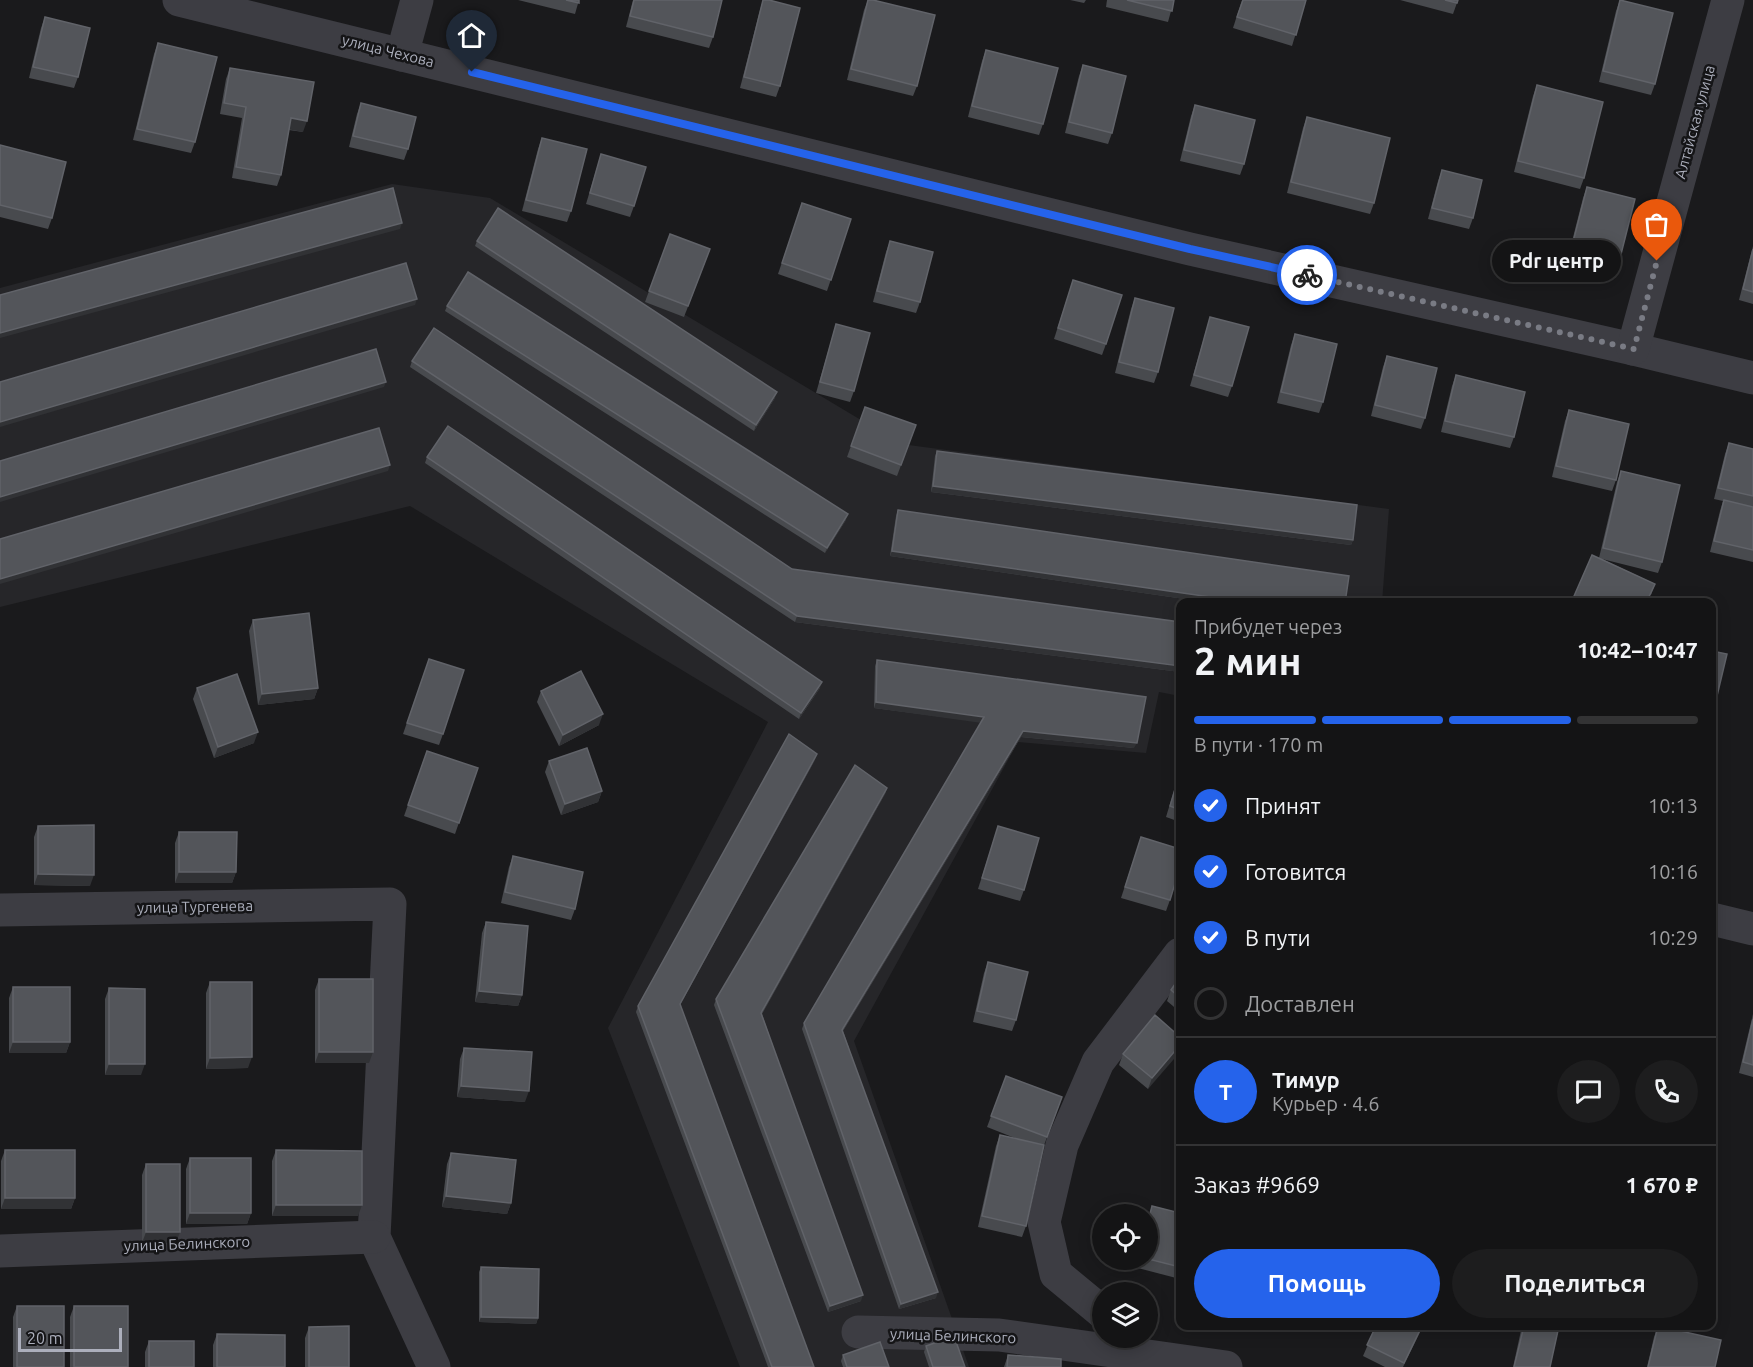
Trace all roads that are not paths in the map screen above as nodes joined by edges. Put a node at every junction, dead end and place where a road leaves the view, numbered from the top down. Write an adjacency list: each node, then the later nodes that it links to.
1 (179, 0): 4 (street, улица Чехова)
2 (417, 0): 4 (street)
3 (1728, 0): 5 (street, Алтайская улица)
4 (402, 55): 5 (street, улица Чехова)
5 (1634, 349): 6 (street, улица Чехова)
6 (1753, 378)
7 (0, 910): 11 (street, улица Тургенева)
8 (1716, 920): 9 (street)
9 (1753, 929)
10 (1176, 959): 13 (street)
11 (374, 1237): 12 (street, улица Белинского); 17 (street)
12 (0, 1251)
13 (1092, 1304)
14 (858, 1332): 15 (street, улица Белинского)
15 (1092, 1343)
16 (1132, 1348): 18 (street, улица Белинского)
17 (434, 1367)
18 (1226, 1367)

